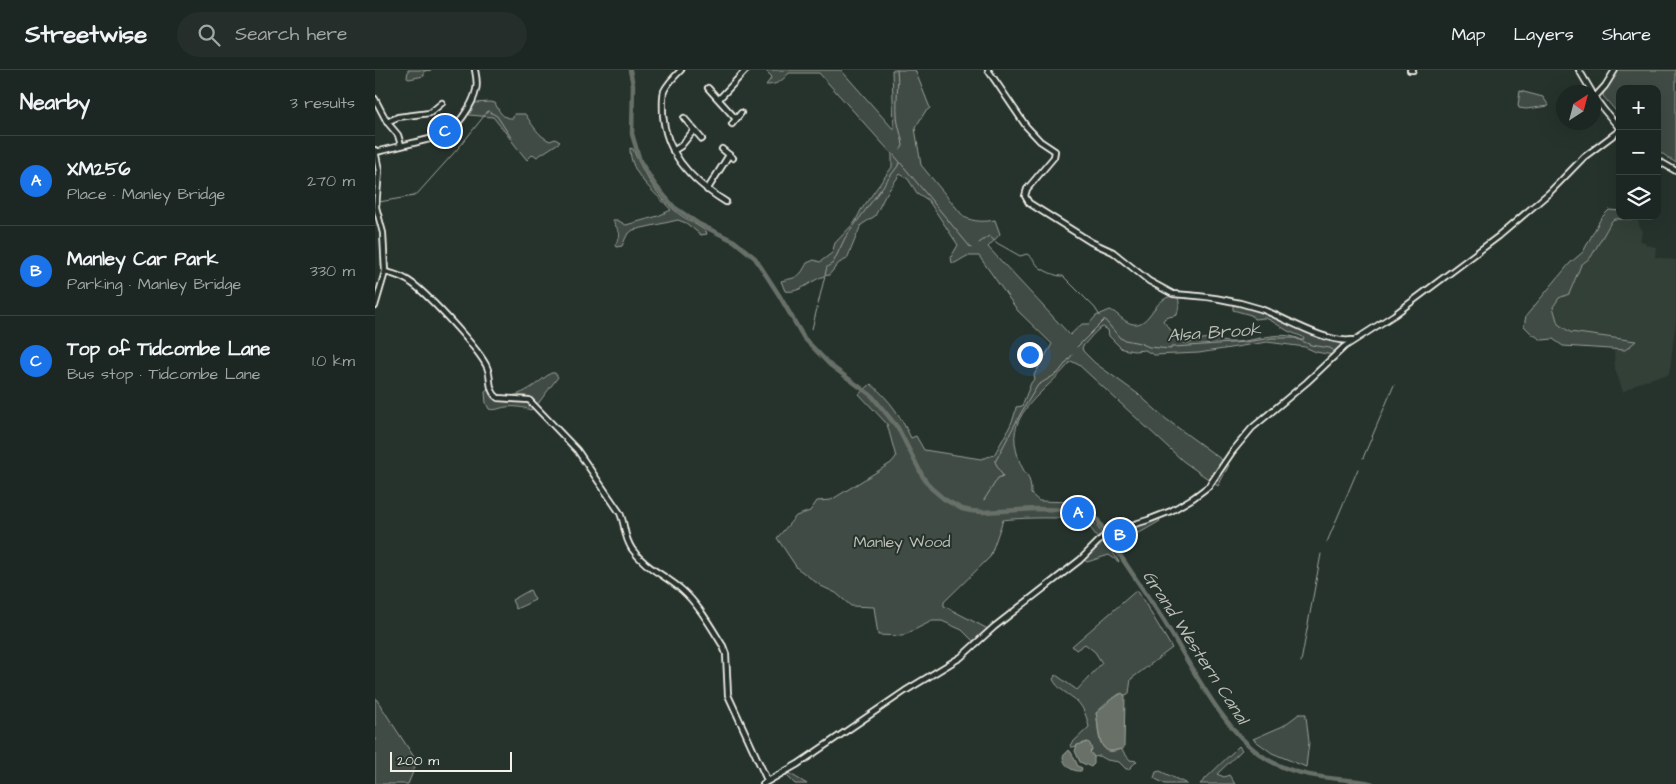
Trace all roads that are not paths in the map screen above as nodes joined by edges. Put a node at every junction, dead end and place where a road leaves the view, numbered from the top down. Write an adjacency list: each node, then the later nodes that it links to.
1 (475, 70): 23 (street)
2 (679, 70): 26 (street)
3 (746, 70): 11 (street)
4 (987, 70): 33 (street)
5 (1579, 70): 7 (street)
6 (1615, 70): 9 (street)
7 (1587, 85)
8 (708, 88): 11 (street)
9 (1601, 89)
10 (375, 98): 17 (street)
11 (719, 100): 16 (street)
12 (1601, 105): 19 (street)
13 (446, 109): 17 (street)
14 (741, 113): 16 (street)
15 (684, 118): 20 (street)
16 (736, 119): 18 (street)
17 (387, 122): 23 (street)
18 (732, 124)
19 (1616, 125)
20 (694, 130): 22 (street); 26 (street)
21 (1616, 133): 34 (street)
22 (701, 139)
23 (401, 145): 25 (street)
24 (722, 150): 29 (street)
25 (376, 151): 31 (street)
26 (673, 151): 29 (street)
27 (1661, 162): 28 (street)
28 (1676, 171)
29 (707, 190): 30 (street)
30 (726, 202)
31 (385, 272): 32 (street); 36 (street)
32 (375, 306)
33 (1343, 341): 34 (street); 35 (street)
34 (1353, 341): 35 (street)
35 (1343, 347): 36 (street)
36 (767, 780): 37 (street)
37 (763, 784)

